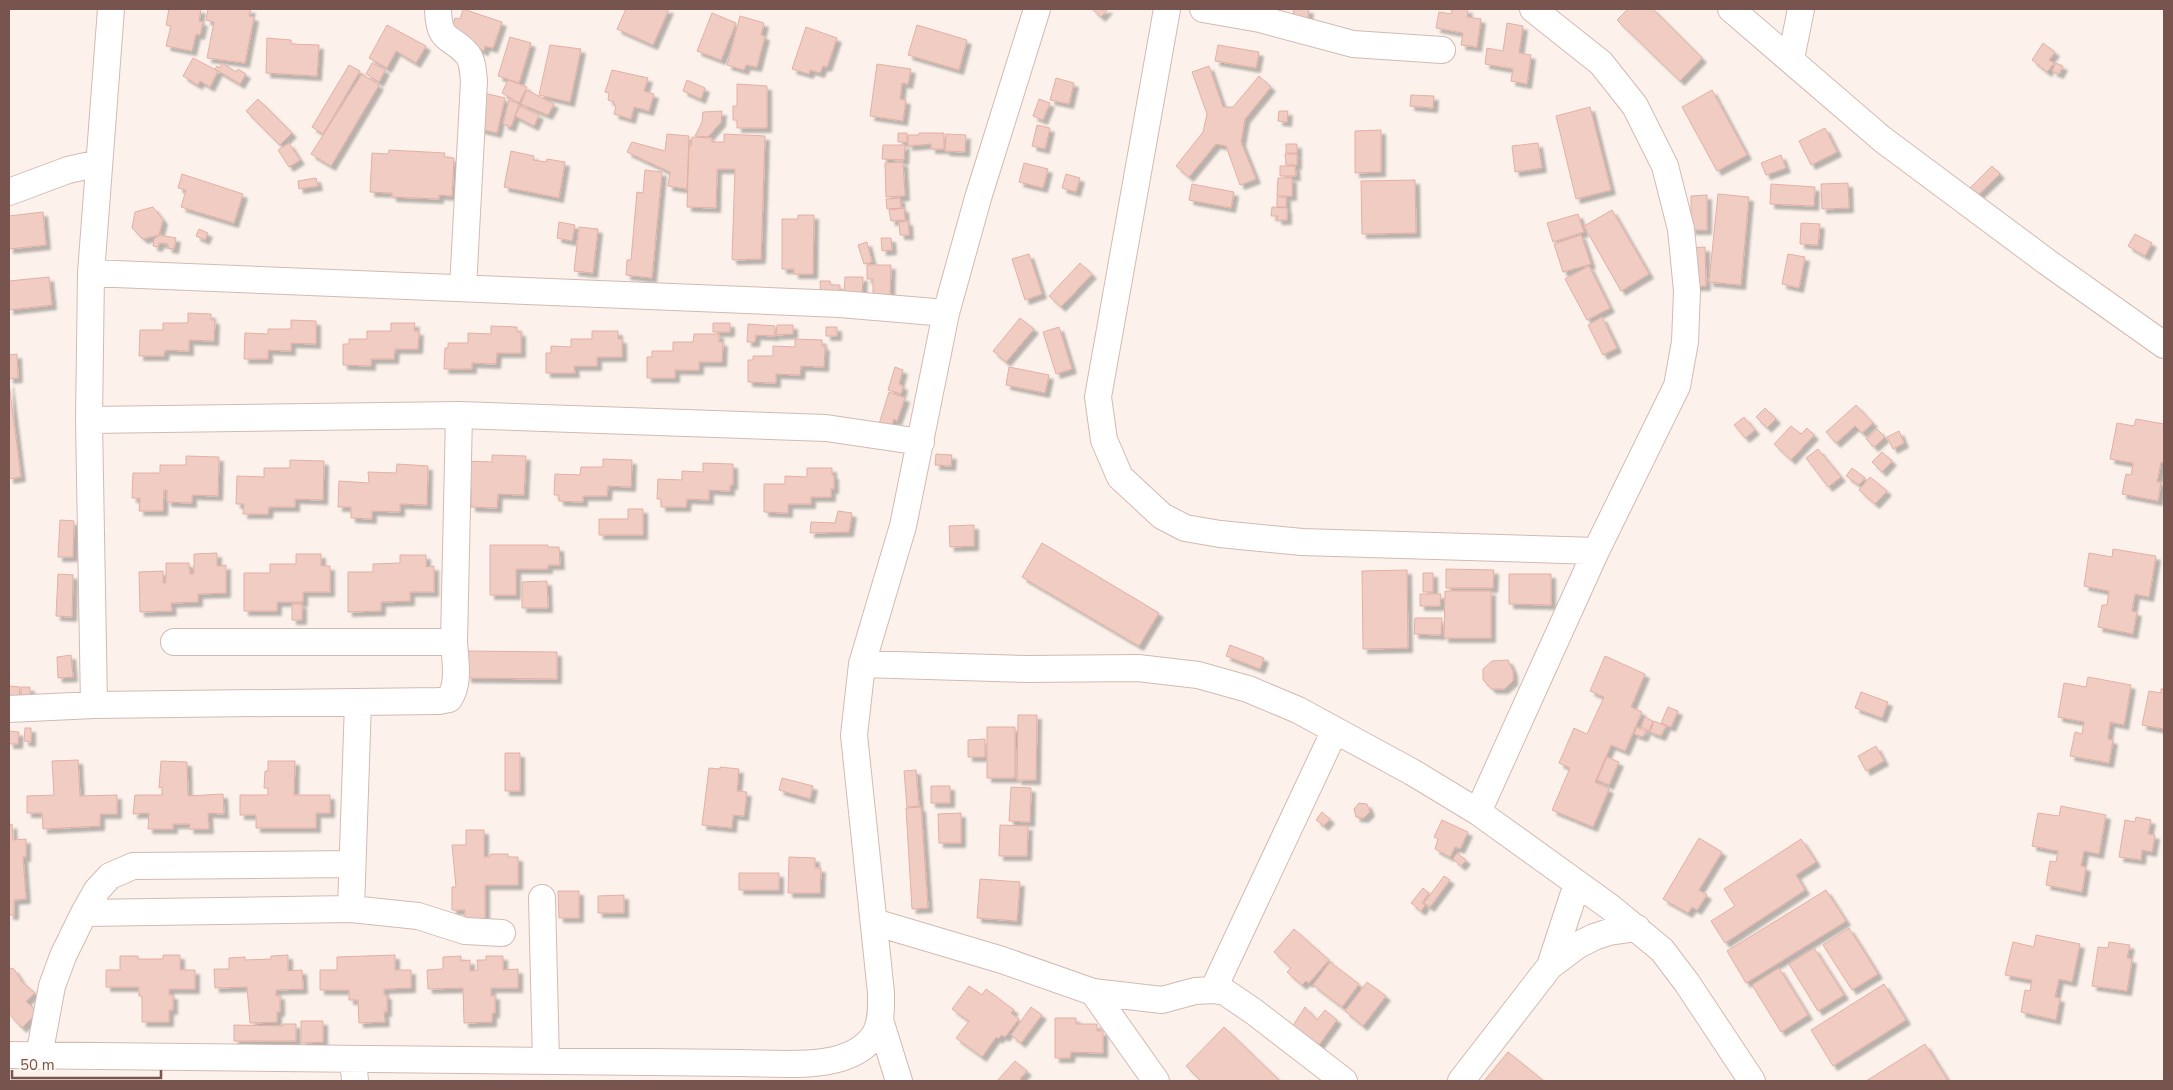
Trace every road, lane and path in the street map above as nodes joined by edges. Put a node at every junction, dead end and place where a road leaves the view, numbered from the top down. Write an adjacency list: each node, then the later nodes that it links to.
1 (111, 9): 11 (street)
2 (438, 9): 14 (street)
3 (1036, 9): 15 (street)
4 (1167, 9): 20 (street)
5 (1203, 9): 9 (street)
6 (1534, 9): 20 (street)
7 (1731, 9): 10 (street)
8 (1801, 9): 10 (street)
9 (1442, 50)
10 (1791, 59): 16 (street)
11 (99, 163): 12 (street); 13 (street)
12 (9, 192)
13 (91, 273): 14 (street); 18 (street)
14 (462, 288): 15 (street)
15 (946, 313): 19 (street)
16 (2164, 345)
17 (459, 414): 18 (street); 19 (street); 22 (street)
18 (89, 420): 25 (street)
19 (921, 442): 23 (street)
20 (1596, 551): 28 (street)
21 (174, 642): 22 (street)
22 (454, 642): 24 (street)
23 (862, 664): 27 (street); 34 (street)
24 (358, 702): 25 (street); 29 (street)
25 (94, 705): 26 (street)
26 (9, 709)
27 (1335, 730): 28 (street); 38 (street)
28 (1478, 812): 30 (street)
29 (352, 864): 32 (street); 33 (street)
30 (1577, 884): 35 (street); 37 (street)
31 (542, 898): 43 (street)
32 (351, 909): 33 (street); 36 (street)
33 (84, 913): 42 (street)
34 (874, 922): 39 (street); 40 (street)
35 (1637, 928): 37 (street); 50 (street)
36 (502, 933)
37 (1550, 966): 49 (street)
38 (1212, 990): 39 (street); 48 (street)
39 (1093, 992): 47 (street)
40 (880, 1020): 43 (street); 46 (street)
41 (9, 1055): 42 (street)
42 (39, 1056): 44 (street)
43 (546, 1061): 45 (street)
44 (354, 1070): 45 (street)
45 (474, 1071)
46 (899, 1081)
47 (1156, 1081)
48 (1344, 1081)
49 (1461, 1081)
50 (1752, 1081)

